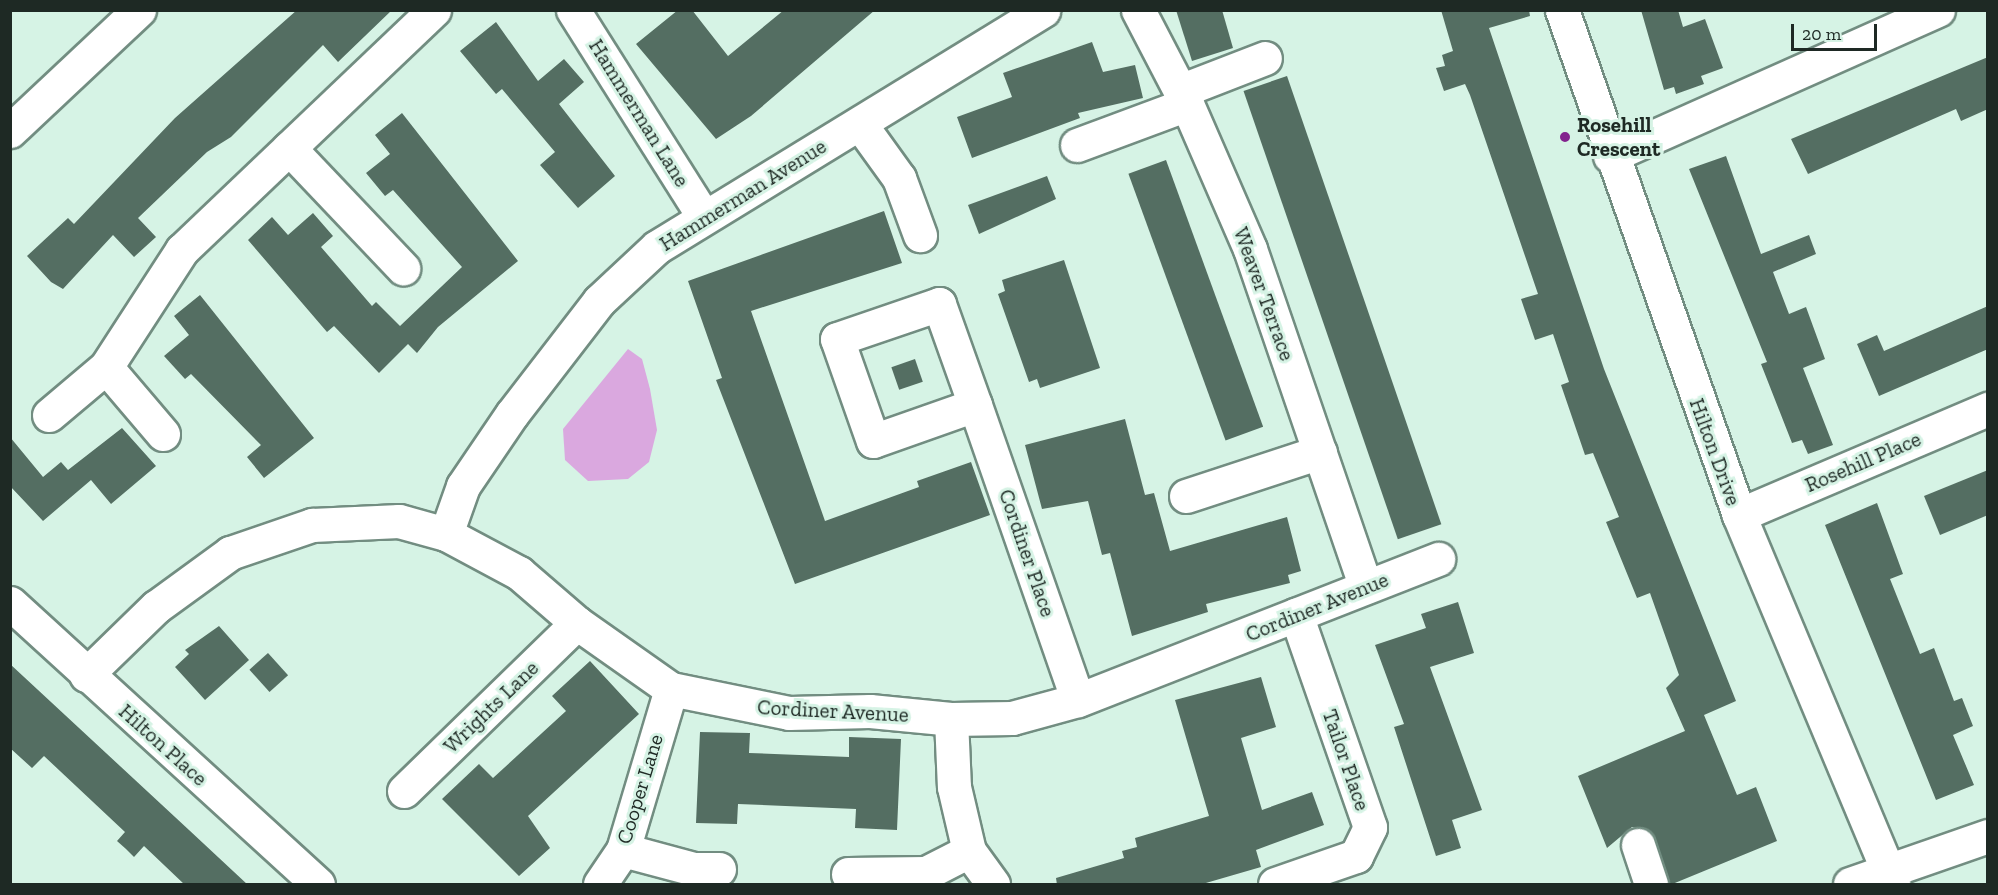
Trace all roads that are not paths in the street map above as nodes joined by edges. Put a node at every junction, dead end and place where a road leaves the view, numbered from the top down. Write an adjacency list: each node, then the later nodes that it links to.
1 (139, 10): 11 (street)
2 (434, 10): 13 (street)
3 (573, 10): 15 (street, Hammerman Lane)
4 (1043, 10): 10 (street, Hammerman Avenue)
5 (1138, 10): 9 (street, Weaver Terrace)
6 (1562, 10): 14 (street, Hilton Drive)
7 (1938, 10): 14 (street)
8 (1265, 58): 9 (street)
9 (1183, 97): 12 (street); 23 (street, Weaver Terrace)
10 (860, 124): 15 (street, Hammerman Avenue); 16 (street)
11 (10, 131)
12 (1077, 145)
13 (289, 148): 17 (street); 18 (street)
14 (1610, 156): 25 (street, Hilton Drive)
15 (703, 216): 26 (street, Hammerman Avenue)
16 (920, 235)
17 (403, 268)
18 (106, 367): 21 (street); 22 (street)
19 (975, 405): 19 (street, Cordiner Place); 34 (street, Cordiner Place)
20 (1988, 409): 25 (street, Rosehill Place)
21 (49, 415)
22 (163, 434)
23 (1320, 452): 24 (street); 28 (street, Weaver Terrace)
24 (1186, 496)
25 (1739, 514): 43 (street, Hilton Drive)
26 (446, 534): 31 (street, Cordiner Avenue); 32 (street, Cordiner Avenue)
27 (1438, 559): 28 (street, Cordiner Avenue)
28 (1366, 587): 30 (street, Cordiner Avenue)
29 (10, 603): 32 (street, Hilton Place)
30 (1296, 615): 34 (street, Cordiner Avenue); 47 (street, Tailor Place)
31 (577, 623): 33 (street, Cordiner Avenue); 36 (street, Wrights Lane)
32 (86, 675): 44 (street, Hilton Place)
33 (671, 689): 35 (street, Cordiner Avenue); 39 (street, Cooper Lane)
34 (1078, 700): 35 (street, Cordiner Avenue)
35 (951, 719): 40 (street)
36 (404, 791)
37 (1988, 836): 43 (street)
38 (1638, 845): 48 (street)
39 (623, 850): 41 (street); 45 (street, Cooper Lane)
40 (969, 851): 42 (street); 46 (street)
41 (719, 869)
42 (848, 874)
43 (1890, 878): 49 (street)
44 (316, 884)
45 (600, 885)
46 (993, 885)
47 (1275, 885)
48 (1651, 885)
49 (1850, 885)

